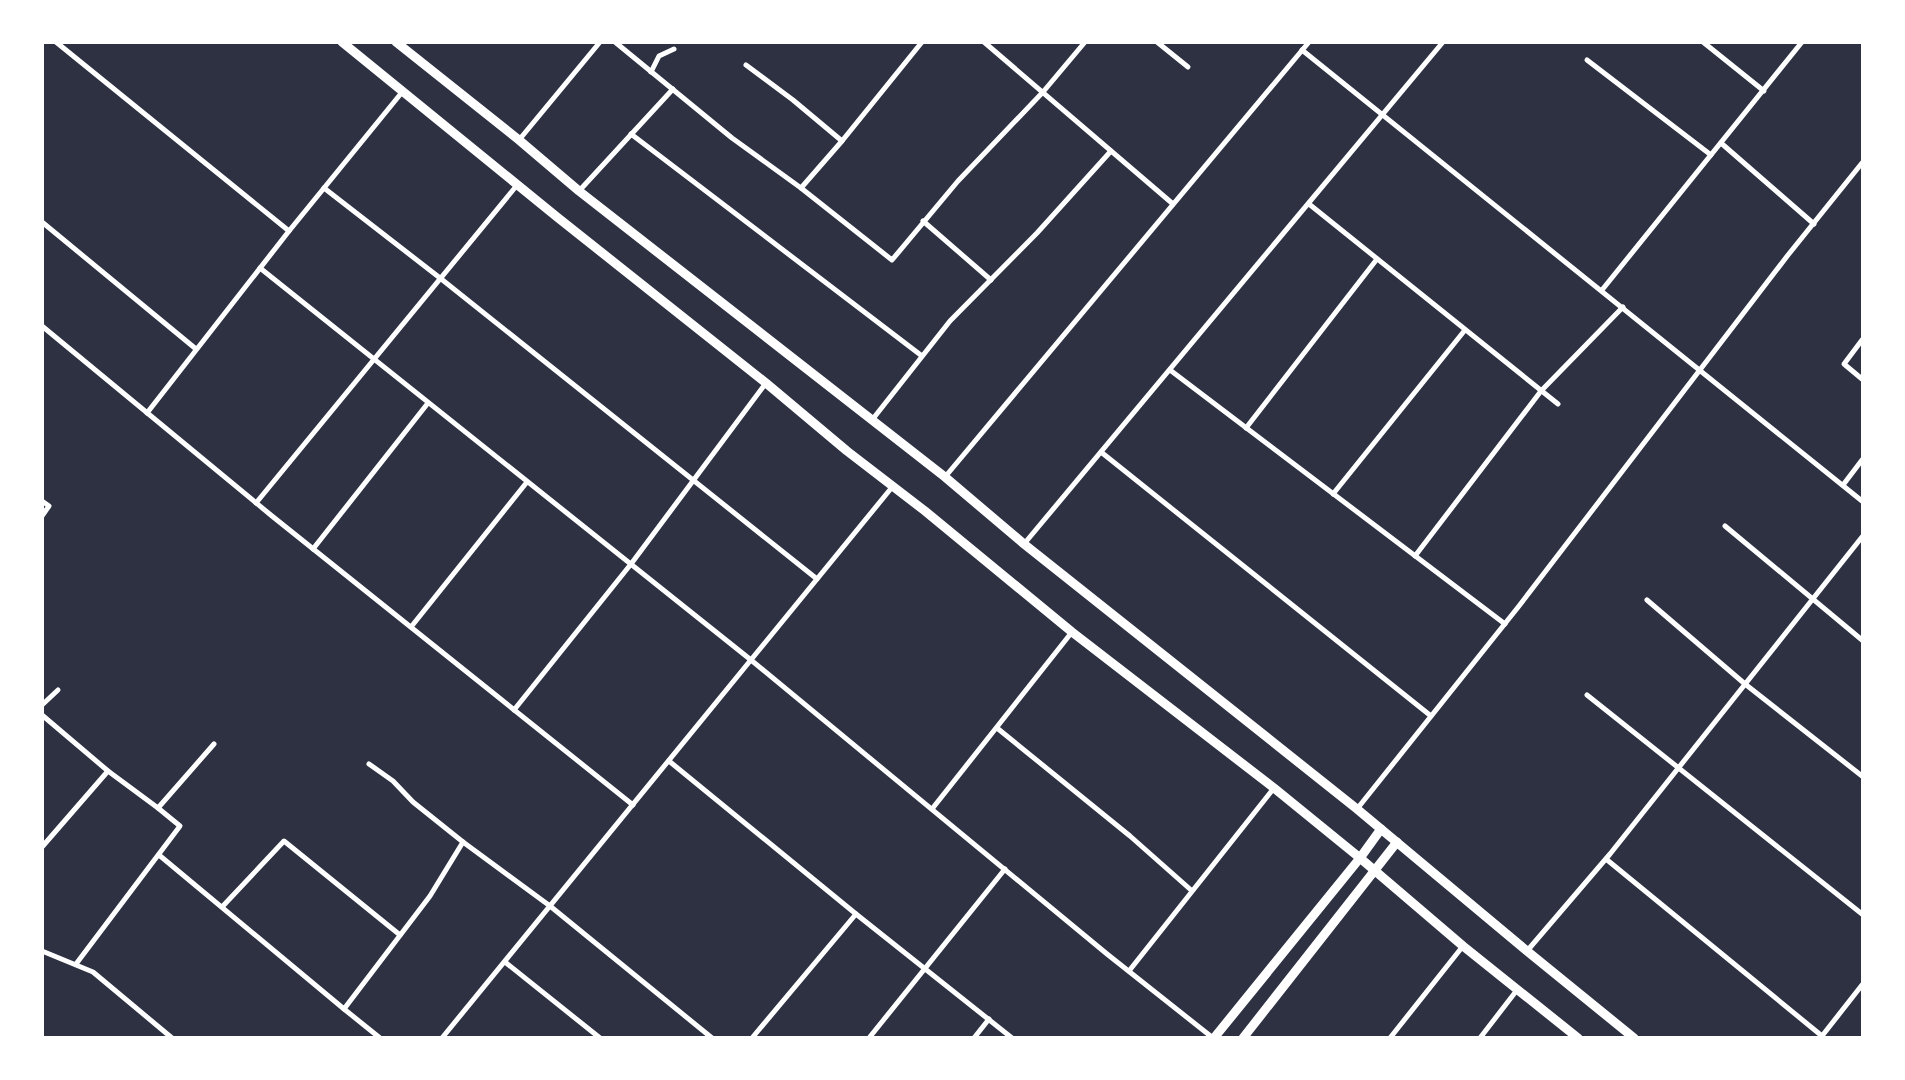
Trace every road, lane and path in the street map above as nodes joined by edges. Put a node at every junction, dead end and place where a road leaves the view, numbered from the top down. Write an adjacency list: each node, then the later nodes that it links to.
1 (56, 42): 41 (street)
2 (342, 42): 21 (street)
3 (396, 42): 26 (street)
4 (600, 42): 26 (street)
5 (616, 42): 19 (street)
6 (922, 42): 27 (street)
7 (984, 42): 23 (street)
8 (1085, 42): 23 (street)
9 (1157, 42): 18 (street)
10 (1309, 42): 15 (street)
11 (1442, 42): 24 (street)
12 (1703, 42): 22 (street)
13 (1802, 42): 22 (street)
14 (674, 48): 19 (street)
15 (1302, 50): 24 (street); 36 (street)
16 (1587, 60): 30 (street)
17 (746, 65): 27 (street)
18 (1188, 67)
19 (651, 72): 20 (street)
20 (672, 89): 25 (street); 34 (street)
21 (403, 91): 32 (street); 33 (street)
22 (1764, 91): 28 (street)
23 (1043, 92): 29 (street); 38 (street)
24 (1383, 114): 37 (street); 46 (street)
25 (631, 134): 35 (street); 52 (street)
26 (519, 140): 35 (street)
27 (842, 141): 34 (street)
28 (1721, 143): 30 (street); 40 (street)
29 (1111, 151): 36 (street); 45 (street)
30 (1711, 155): 46 (street)
31 (1862, 163): 40 (street)
32 (518, 184): 44 (street); 57 (street)
33 (324, 188): 41 (street); 44 (street)
34 (801, 188): 38 (street)
35 (579, 191): 62 (street)
36 (1173, 204): 66 (street)
37 (1308, 204): 42 (street); 55 (street)
38 (923, 221): 45 (street)
39 (42, 222): 51 (street)
40 (1814, 224): 54 (street)
41 (289, 231): 43 (street)
42 (1377, 259): 49 (street); 63 (street)
43 (260, 268): 51 (street); 53 (street)
44 (440, 278): 53 (street); 67 (street)
45 (991, 280): 52 (street)
46 (1602, 290): 47 (street)
47 (1623, 306): 54 (street); 58 (street)
48 (42, 326): 61 (street)
49 (1465, 330): 58 (street); 71 (street)
50 (1862, 340): 56 (street)
51 (196, 350): 61 (street)
52 (922, 356): 62 (street)
53 (373, 359): 59 (street); 74 (street)
54 (1701, 369): 69 (street); 85 (street)
55 (1170, 370): 63 (street); 64 (street)
56 (1862, 379)
57 (766, 383): 67 (street); 70 (street)
58 (1541, 391): 60 (street); 80 (street)
59 (428, 403): 68 (street); 79 (street)
60 (1558, 404)
61 (147, 413): 74 (street)
62 (872, 420): 66 (street)
63 (1246, 428): 71 (street)
64 (1101, 452): 78 (street); 96 (street)
65 (1862, 460): 69 (street)
66 (945, 477): 78 (street)
67 (693, 480): 81 (street); 82 (street)
68 (527, 482): 81 (street); 86 (street)
69 (1843, 485): 73 (street)
70 (893, 486): 82 (street); 87 (street)
71 (1334, 494): 80 (street)
72 (42, 501): 75 (street)
73 (1862, 501)
74 (256, 503): 79 (street)
75 (42, 516)
76 (1726, 526): 83 (street)
77 (1862, 537): 83 (street)
78 (1024, 544): 108 (street)
79 (313, 549): 86 (street)
80 (1415, 556): 85 (street)
81 (631, 564): 89 (street); 94 (street)
82 (817, 579): 89 (street)
83 (1813, 599): 88 (street); 90 (street)
84 (1647, 600): 90 (street)
85 (1505, 624): 96 (street)
86 (410, 627): 94 (street)
87 (1072, 632): 97 (street); 104 (street)
88 (1862, 640)
89 (752, 660): 99 (street); 107 (street)
90 (1746, 684): 101 (street); 103 (street)
91 (58, 690): 93 (street)
92 (1587, 695): 101 (street)
93 (42, 705)
94 (514, 710): 105 (street)
95 (42, 716): 102 (street)
96 (1431, 716): 108 (street)
97 (997, 728): 107 (street); 118 (street)
98 (214, 744): 106 (street)
99 (669, 761): 105 (street); 121 (street)
100 (369, 764): 110 (street)
101 (1678, 768): 115 (street); 122 (street)
102 (108, 771): 106 (street); 112 (street)
103 (1862, 776)
104 (1274, 788): 114 (street); 118 (street)
105 (633, 805): 119 (street)
106 (158, 808): 113 (street)
107 (932, 809): 116 (street)
108 (1357, 809): 109 (street)
109 (1381, 829): 111 (street); 114 (street)
110 (463, 842): 119 (street); 123 (street)
111 (1397, 842): 117 (street); 126 (street)
112 (42, 847)
113 (159, 855): 120 (street); 128 (street)
114 (1360, 858): 117 (street); 145 (street)
115 (1606, 859): 126 (street); 136 (street)
116 (1005, 869): 129 (street); 130 (street)
117 (1374, 871): 124 (street); 146 (street)
118 (1191, 890): 130 (street)
119 (550, 906): 127 (street); 140 (street)
120 (222, 907): 123 (street); 133 (street)
121 (856, 914): 129 (street); 141 (street)
122 (1862, 914)
123 (400, 935): 133 (street)
124 (1463, 946): 132 (street); 147 (street)
125 (42, 951): 128 (street)
126 (1526, 951): 150 (street)
127 (505, 962): 138 (street); 139 (street)
128 (76, 964): 135 (street)
129 (926, 969): 134 (street); 142 (street)
130 (1129, 971): 145 (street)
131 (1862, 985): 136 (street)
132 (1517, 990): 148 (street); 149 (street)
133 (344, 1009): 137 (street)
134 (989, 1020): 143 (street); 144 (street)
135 (167, 1036)
136 (1822, 1037)
137 (380, 1038)
138 (442, 1038)
139 (600, 1038)
140 (712, 1038)
141 (752, 1038)
142 (869, 1038)
143 (974, 1038)
144 (1012, 1038)
145 (1214, 1038)
146 (1243, 1038)
147 (1390, 1038)
148 (1480, 1038)
149 (1578, 1038)
150 (1634, 1038)

